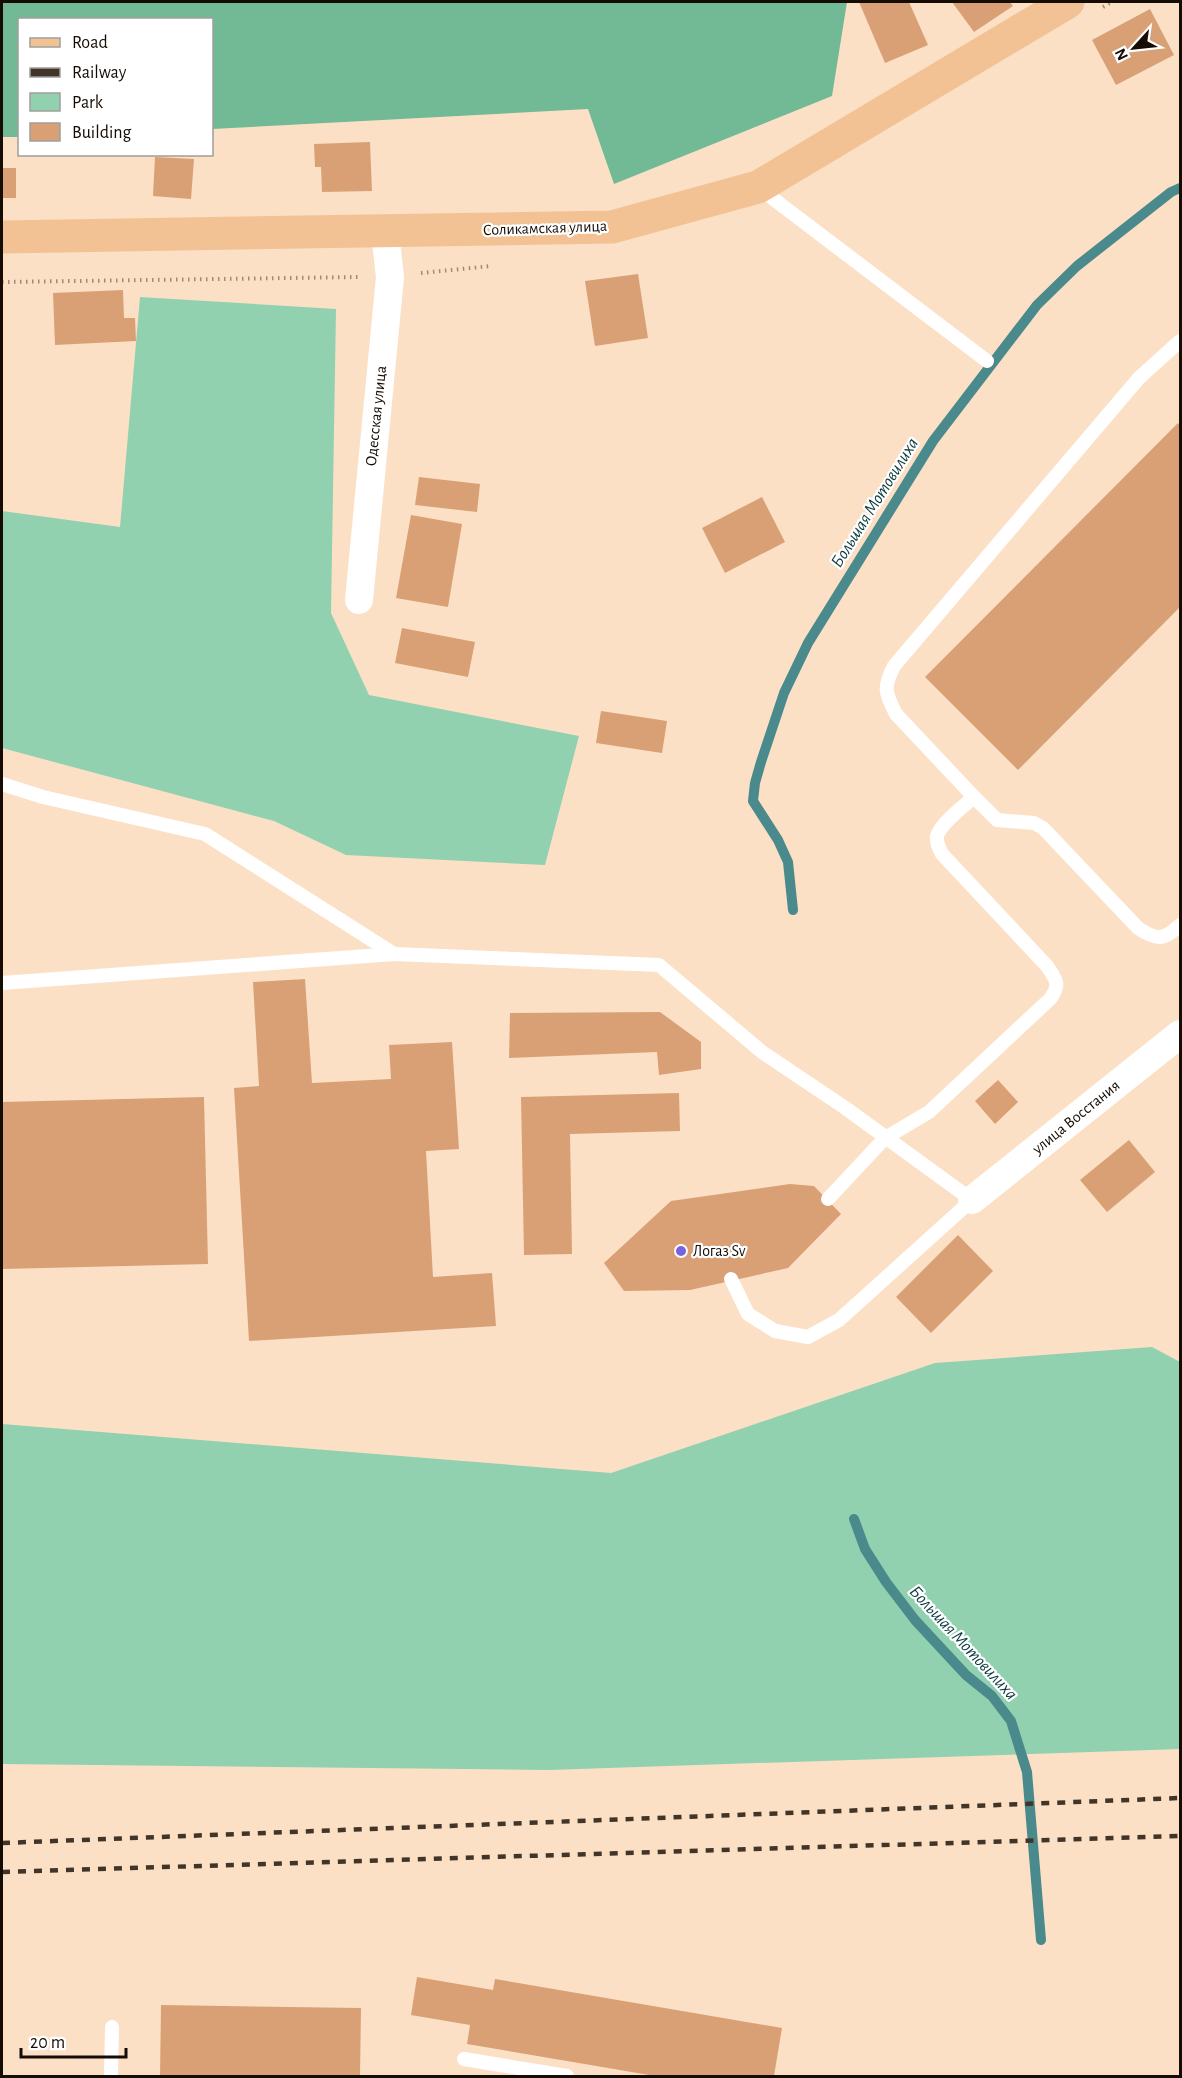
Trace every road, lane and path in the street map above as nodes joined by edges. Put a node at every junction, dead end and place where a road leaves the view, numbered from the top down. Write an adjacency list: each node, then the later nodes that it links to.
1 (1068, 2): 2 (main road, Соликамская улица)
2 (758, 187): 3 (main road, Соликамская улица); 8 (lane)
3 (385, 232): 4 (main road, Соликамская улица); 5 (street, Одесская улица)
4 (2, 237)
5 (390, 277): 6 (path); 9 (street, Одесская улица)
6 (2, 282)
7 (1180, 341): 11 (lane)
8 (987, 361)
9 (358, 600)
10 (2, 784): 13 (lane)
11 (974, 797): 12 (lane); 16 (lane)
12 (1180, 925)
13 (394, 954): 14 (lane); 16 (lane)
14 (2, 983)
15 (1180, 1034): 18 (street, улица Восстания)
16 (885, 1138): 17 (lane); 18 (lane)
17 (828, 1200)
18 (972, 1200): 19 (lane)
19 (731, 1279)
20 (112, 2026): 22 (lane)
21 (464, 2059): 23 (lane)
22 (111, 2076)
23 (567, 2076)

